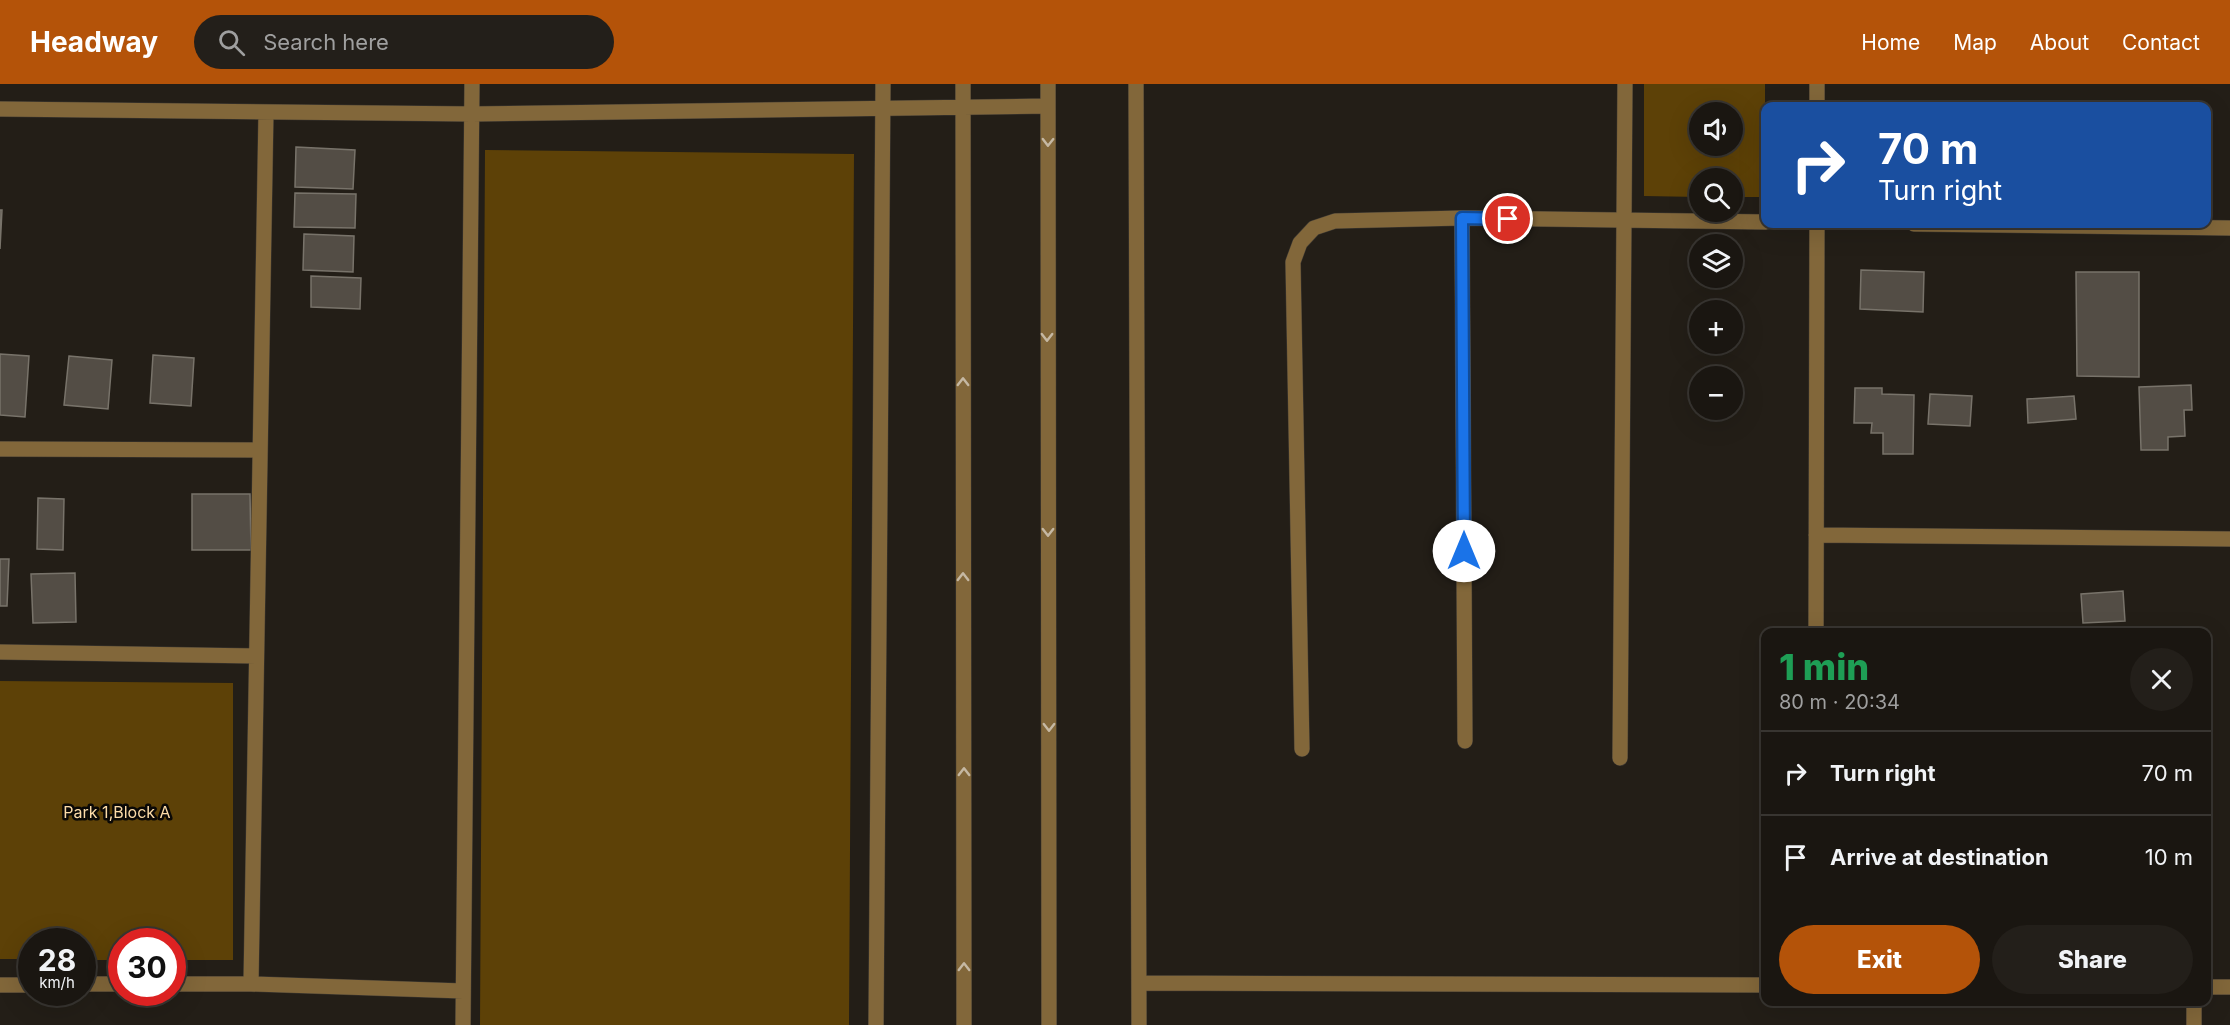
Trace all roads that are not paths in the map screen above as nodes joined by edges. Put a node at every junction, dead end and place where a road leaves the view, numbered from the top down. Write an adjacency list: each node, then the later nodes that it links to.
1 (472, 84): 14 (street)
2 (883, 84): 11 (street)
3 (963, 84): 9 (street)
4 (1048, 84): 10 (street)
5 (1136, 84): 31 (street)
6 (1625, 84): 16 (street)
7 (1817, 84): 8 (street)
8 (1817, 102)
9 (963, 106): 10 (street); 11 (street); 43 (street, one-way to 9)
10 (1048, 106): 44 (street, one-way to 44)
11 (883, 107): 14 (street); 42 (street)
12 (0, 109): 13 (street)
13 (266, 112): 14 (street); 22 (street)
14 (472, 114): 39 (street)
15 (1462, 218): 16 (street); 28 (street); 29 (street)
16 (1624, 220): 17 (street); 30 (street)
17 (1761, 222)
18 (1817, 228): 23 (street)
19 (2211, 228): 20 (street)
20 (2230, 228)
21 (0, 449): 22 (street)
22 (260, 450): 27 (street)
23 (1816, 535): 24 (street); 25 (street)
24 (2230, 539)
25 (1816, 628)
26 (0, 652): 27 (street)
27 (256, 656): 33 (street)
28 (1465, 741)
29 (1302, 750)
30 (1620, 758)
31 (1140, 983): 36 (street); 45 (street)
32 (186, 984): 33 (street)
33 (250, 984): 39 (street)
34 (0, 985): 35 (street)
35 (18, 985)
36 (1761, 985)
37 (2211, 987): 38 (street)
38 (2230, 987)
39 (463, 991): 41 (street)
40 (2194, 1006): 46 (street)
41 (463, 1025)
42 (876, 1025)
43 (964, 1025)
44 (1049, 1025)
45 (1139, 1025)
46 (2194, 1025)

